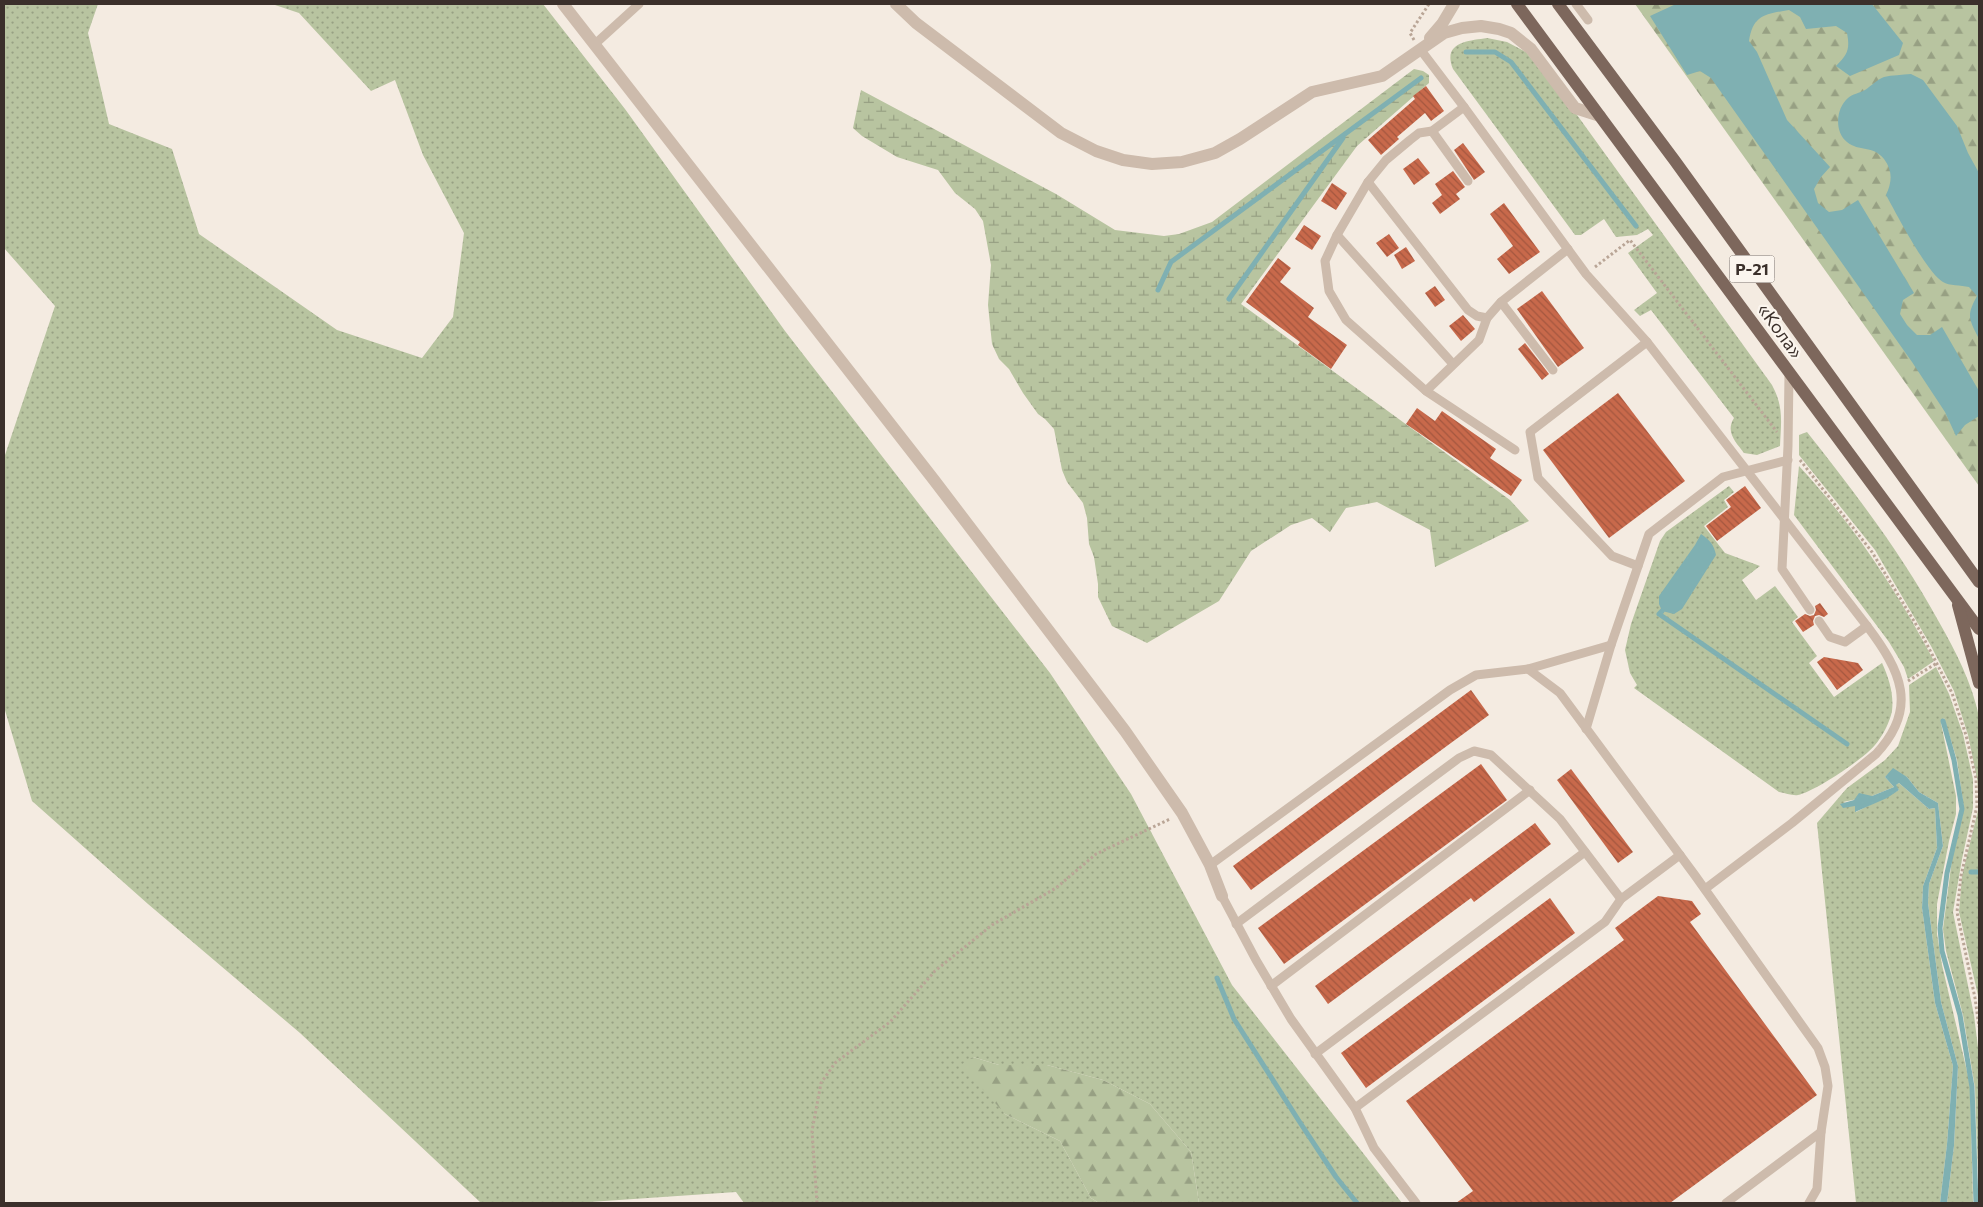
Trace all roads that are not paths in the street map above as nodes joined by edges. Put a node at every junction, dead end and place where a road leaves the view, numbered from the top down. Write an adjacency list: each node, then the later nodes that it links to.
1 (564, 4): 9 (street)
2 (639, 4): 9 (lane)
3 (896, 4): 10 (street)
4 (1454, 4): 10 (street)
5 (1517, 4): 12 (main road, «Кола» / Р-21)
6 (1558, 4): 30 (main road, «Кола» / Р-21)
7 (1576, 4): 8 (lane)
8 (1588, 20)
9 (595, 44): 43 (street)
10 (1420, 49): 11 (lane); 12 (street)
11 (1464, 107): 13 (lane); 17 (lane)
12 (1600, 116): 23 (main road, «Кола» / Р-21)
13 (1432, 131): 14 (lane); 15 (lane)
14 (1468, 181)
15 (1368, 182): 16 (lane); 19 (lane)
16 (1338, 235): 21 (lane); 24 (lane)
17 (1568, 249): 18 (lane); 20 (lane)
18 (1501, 302): 19 (lane); 22 (lane)
19 (1487, 318): 21 (lane)
20 (1647, 342): 27 (lane); 29 (lane)
21 (1453, 364): 24 (lane)
22 (1552, 370)
23 (1790, 374): 26 (lane); 31 (main road, «Кола» / Р-21)
24 (1426, 391): 25 (lane)
25 (1515, 450)
26 (1788, 460): 27 (lane); 28 (lane)
27 (1745, 470): 28 (lane); 29 (lane)
28 (1785, 522): 32 (lane); 34 (lane)
29 (1638, 566): 36 (lane)
30 (1979, 582)
31 (1956, 598): 35 (main road, «Кола» / Р-21); 38 (main road)
32 (1810, 610)
33 (1818, 621): 34 (lane)
34 (1867, 626): 44 (lane)
35 (1979, 629)
36 (1610, 645): 37 (lane); 39 (lane)
37 (1528, 669): 39 (lane); 43 (lane)
38 (1979, 683)
39 (1586, 729): 42 (lane)
40 (1530, 790): 41 (lane); 47 (lane); 48 (lane)
41 (1585, 852): 46 (lane); 49 (lane)
42 (1680, 855): 44 (lane); 46 (lane)
43 (1210, 865): 45 (street)
44 (1705, 889): 51 (lane)
45 (1222, 896): 47 (lane)
46 (1621, 899): 50 (lane)
47 (1236, 924): 48 (lane)
48 (1271, 986): 49 (lane)
49 (1315, 1054): 50 (lane)
50 (1355, 1108): 52 (lane)
51 (1821, 1132): 53 (lane); 54 (lane)
52 (1416, 1203)
53 (1726, 1203)
54 (1808, 1203)

